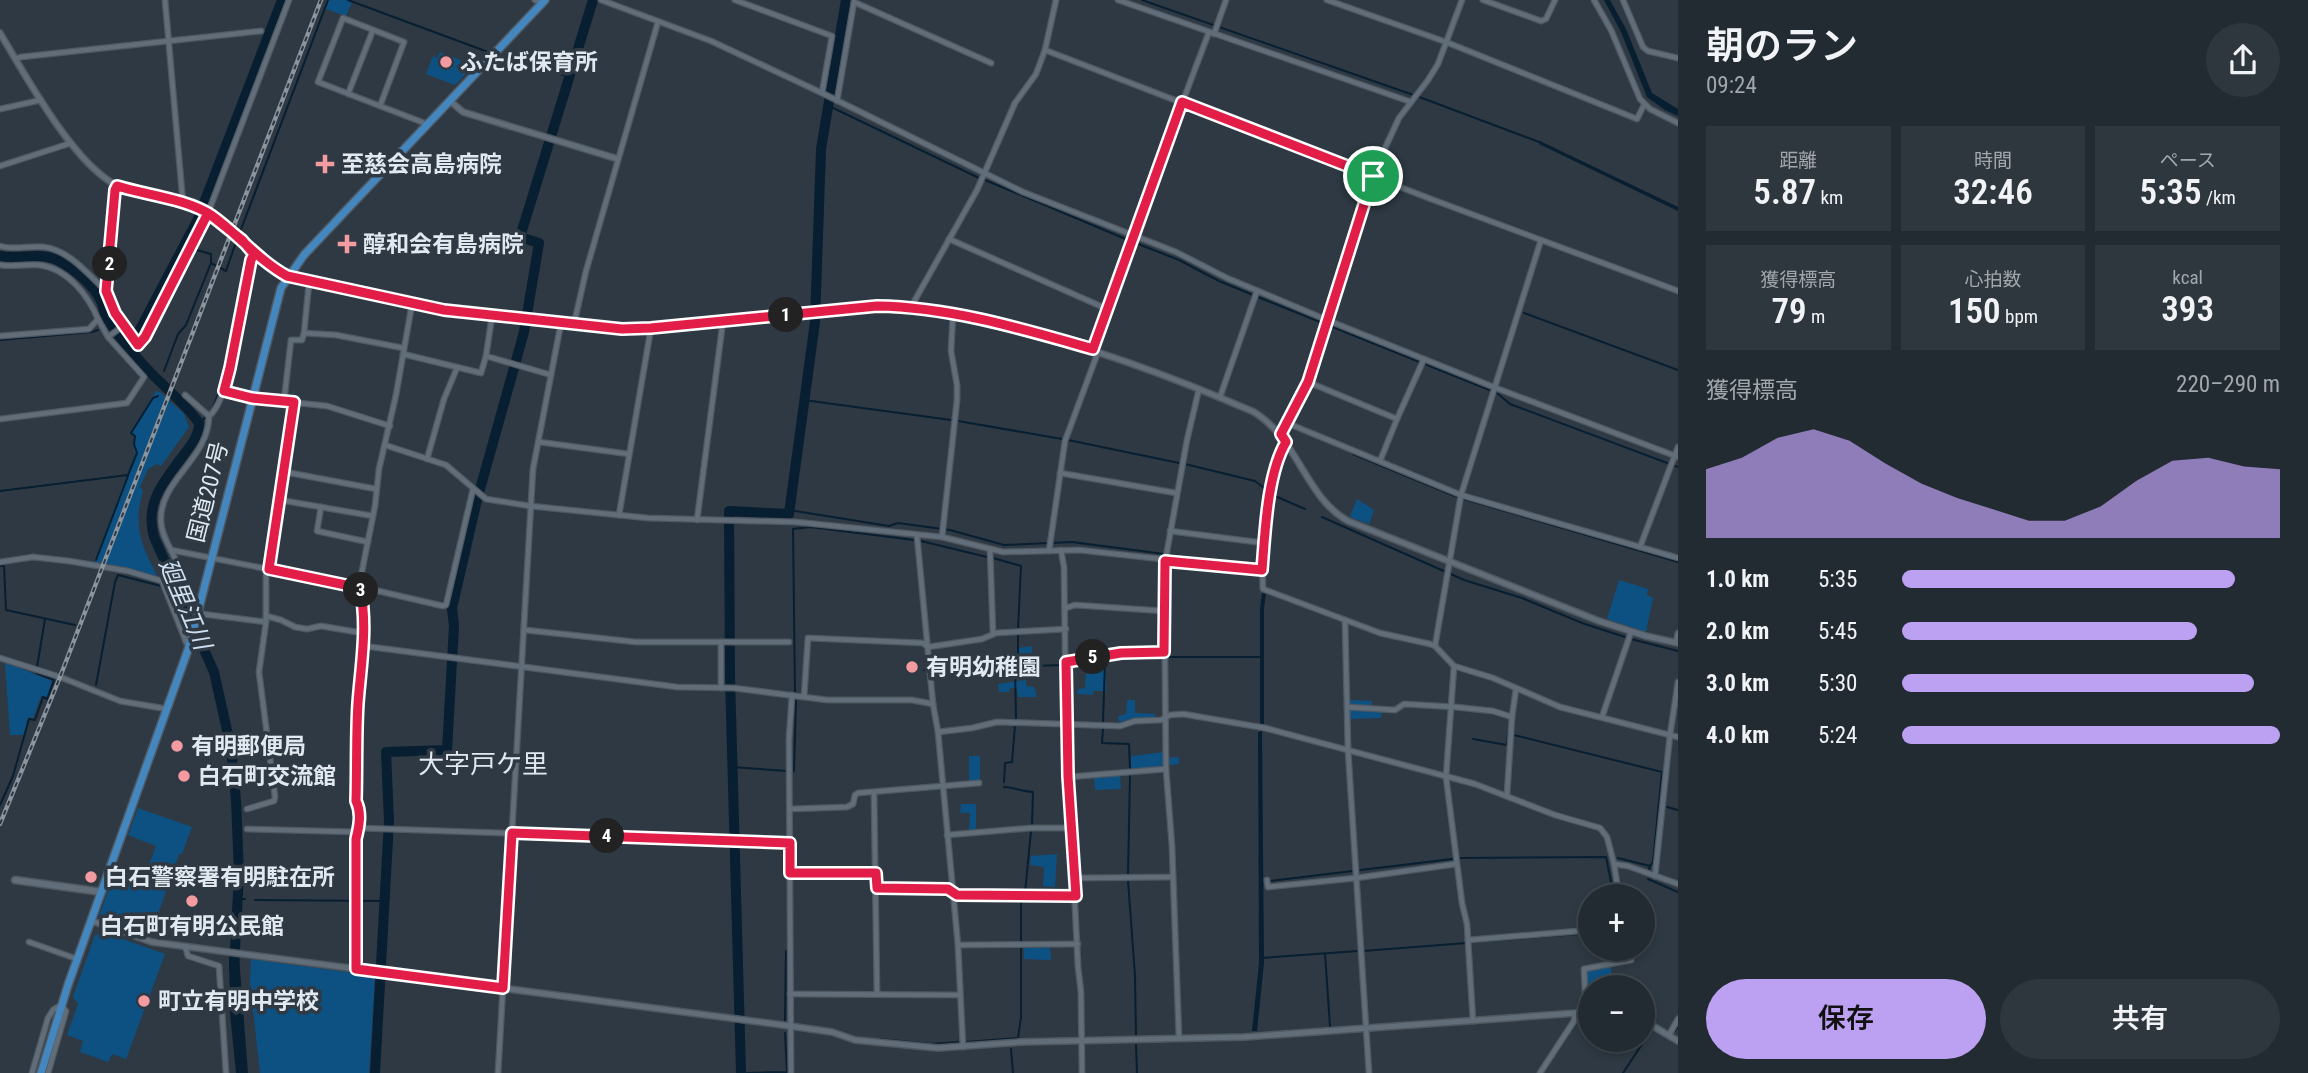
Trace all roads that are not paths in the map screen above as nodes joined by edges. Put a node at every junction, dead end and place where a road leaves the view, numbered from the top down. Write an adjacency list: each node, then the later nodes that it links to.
1 (165, 0): 21 (street)
2 (289, 0): 46 (street)
3 (601, 0): 16 (street)
4 (735, 0): 27 (street)
5 (1056, 0): 23 (street)
6 (1118, 0): 19 (street)
7 (1226, 0): 19 (street)
8 (1327, 0): 22 (street)
9 (1462, 0): 22 (street)
10 (1483, 0): 11 (street)
11 (1555, 0)
12 (1594, 0): 34 (street)
13 (1622, 0): 24 (street)
14 (541, 1): 30 (highway, 国道207号)
15 (854, 1): 26 (street); 32 (street)
16 (658, 21): 27 (street); 40 (street)
17 (373, 30): 28 (street); 28 (street); 35 (street)
18 (261, 31): 21 (street)
19 (1213, 32): 31 (street); 33 (street)
20 (0, 33): 25 (street)
21 (169, 41): 25 (street); 45 (street)
22 (1446, 42): 31 (street); 34 (street)
23 (1045, 50): 33 (street); 42 (street)
24 (1678, 58)
25 (16, 59): 29 (street)
26 (991, 63)
27 (822, 93): 32 (street)
28 (348, 94): 35 (street)
29 (41, 99): 36 (street); 39 (street)
30 (450, 101): 38 (highway, 国道207号); 40 (street)
31 (1412, 101): 43 (street)
32 (838, 102): 42 (street)
33 (1182, 102): 43 (street); 47 (street)
34 (1644, 105): 37 (street)
35 (380, 106): 38 (street)
36 (0, 108)
37 (1678, 123)
38 (426, 124): 53 (highway, 国道207号)
39 (71, 143): 41 (street); 44 (street)
40 (618, 159): 67 (street)
41 (0, 166)
42 (984, 174): 47 (street); 48 (street)
43 (1373, 176): 49 (street); 64 (street)
44 (117, 186): 45 (street); 56 (street)
45 (183, 203): 46 (street)
46 (208, 213): 51 (street); 68 (street)
47 (1132, 236): 57 (street); 60 (street)
48 (949, 239): 59 (street); 60 (street)
49 (1541, 240): 55 (street); 82 (street)
50 (0, 246): 56 (street)
51 (254, 254): 53 (street); 81 (street)
52 (0, 265): 63 (street)
53 (287, 276): 54 (street); 85 (highway, 国道207号)
54 (309, 282): 58 (street); 70 (street)
55 (1678, 290)
56 (106, 291): 68 (street)
57 (1257, 291): 64 (street); 84 (street)
58 (412, 304): 62 (street); 74 (street)
59 (911, 307): 61 (street); 65 (street)
60 (1107, 309): 73 (street)
61 (953, 314): 73 (street); 115 (street)
62 (492, 316): 66 (street); 75 (street)
63 (98, 319): 71 (street); 72 (street)
64 (1327, 320): 76 (street); 79 (street)
65 (723, 321): 69 (street); 113 (street)
66 (561, 323): 67 (street); 78 (street)
67 (574, 324): 69 (street)
68 (123, 326): 72 (street)
69 (651, 328): 98 (street)
70 (304, 333): 74 (street); 86 (street)
71 (0, 336)
72 (108, 337): 89 (street)
73 (1096, 350): 80 (street); 103 (street)
74 (403, 351): 77 (street); 92 (street)
75 (486, 356): 77 (street); 78 (street)
76 (1423, 363): 82 (street); 90 (street)
77 (457, 368): 100 (street)
78 (551, 375): 94 (street)
79 (1308, 382): 90 (street); 91 (street)
80 (1199, 389): 84 (street); 106 (street)
81 (224, 391): 85 (street); 88 (street)
82 (1495, 391): 99 (street); 107 (street)
83 (185, 395): 88 (street)
84 (1220, 397): 93 (street)
85 (252, 398): 86 (street); 125 (highway, 国道207号)
86 (284, 401): 87 (street)
87 (294, 402): 92 (street); 102 (street)
88 (208, 414): 122 (street)
89 (0, 419)
90 (1397, 419): 101 (street)
91 (1287, 423): 93 (street); 101 (street)
92 (390, 426): 96 (street)
93 (1281, 434): 95 (street)
94 (539, 442): 98 (street); 109 (street)
95 (1286, 442): 118 (street); 128 (street)
96 (385, 445): 100 (street); 104 (street)
97 (1678, 447): 99 (street)
98 (629, 454): 111 (street)
99 (1676, 456): 120 (street)
100 (426, 459): 105 (street)
101 (1380, 461): 107 (street)
102 (285, 472): 104 (street); 108 (street)
103 (1060, 473): 106 (street); 119 (street)
104 (376, 489): 112 (street)
105 (477, 492): 109 (street); 131 (street)
106 (1177, 493): 114 (street)
107 (1461, 495): 120 (street); 128 (street)
108 (280, 500): 110 (street); 129 (street)
109 (530, 506): 111 (street); 137 (street)
110 (321, 507): 112 (street); 117 (street)
111 (619, 515): 113 (street)
112 (373, 516): 117 (street)
113 (697, 520): 116 (street)
114 (1170, 531): 118 (street); 124 (street)
115 (942, 532): 116 (street); 121 (street)
116 (917, 536): 147 (street)
117 (368, 542): 131 (street)
118 (1264, 543): 130 (street)
119 (1050, 545): 121 (street); 123 (street)
120 (1640, 547): 126 (street)
121 (990, 549): 141 (street)
122 (172, 550): 125 (street); 133 (street)
123 (1061, 550): 124 (street); 132 (street)
124 (1166, 556): 130 (street); 134 (street)
125 (211, 558): 129 (street); 133 (highway, 国道207号)
126 (1678, 558)
127 (0, 562): 149 (street)
128 (1450, 562): 142 (street); 148 (street)
129 (267, 569): 131 (street); 135 (street)
130 (1262, 570): 136 (street)
131 (360, 588): 139 (street)
132 (1066, 608): 134 (street); 138 (street)
133 (198, 610): 135 (street); 149 (highway, 国道207号)
134 (1164, 611): 150 (street)
135 (266, 619): 139 (street); 180 (street)
136 (1345, 620): 148 (street); 162 (street)
137 (524, 629): 143 (street); 154 (street)
138 (1066, 629): 141 (street); 152 (street)
139 (363, 632): 146 (street)
140 (1678, 633): 145 (street)
141 (993, 634): 147 (street)
142 (1629, 636): 145 (street); 167 (street)
143 (726, 642): 144 (street); 156 (street)
144 (789, 642)
145 (1677, 642)
146 (365, 646): 154 (street); 184 (street)
147 (928, 646): 160 (street); 161 (street)
148 (1435, 646): 153 (street)
149 (189, 647): 164 (highway, 国道207号)
150 (1164, 652): 152 (street); 166 (street)
151 (0, 658): 164 (street)
152 (1066, 662): 168 (street)
153 (1454, 666): 158 (street); 163 (street)
154 (523, 668): 156 (street); 185 (street)
155 (1678, 682): 157 (street)
156 (723, 688): 159 (street)
157 (1677, 688): 170 (street)
158 (1516, 689): 165 (street); 167 (street)
159 (792, 695): 160 (street); 181 (street)
160 (804, 697): 161 (street)
161 (933, 704): 169 (street)
162 (1347, 707): 163 (street); 172 (street)
163 (1452, 708): 165 (street); 175 (street)
164 (168, 709): 201 (highway, 国道207号)
165 (1512, 717): 179 (street)
166 (1165, 718): 168 (street); 172 (street); 173 (street)
167 (1602, 718): 170 (street)
168 (1066, 723): 169 (street); 174 (street)
169 (938, 732): 177 (street)
170 (1670, 735): 171 (street); 193 (street)
171 (1678, 737)
172 (1348, 750): 175 (street); 192 (street)
173 (1166, 769): 174 (street); 194 (street)
174 (1068, 776): 182 (street)
175 (1446, 777): 179 (street); 188 (street)
176 (979, 783): 177 (street)
177 (943, 786): 178 (street); 186 (street)
178 (874, 793): 181 (street); 191 (street)
179 (1507, 795): 189 (street)
180 (247, 809)
181 (790, 809): 187 (street)
182 (1072, 828): 186 (street); 195 (street)
183 (247, 829): 184 (street)
184 (358, 830): 185 (street); 213 (street)
185 (512, 833): 187 (street); 215 (street)
186 (947, 835): 202 (street)
187 (790, 843): 190 (street)
188 (1456, 860): 192 (street); 206 (street)
189 (1614, 864): 193 (street); 198 (street)
190 (790, 873): 191 (street); 216 (street)
191 (876, 873): 200 (street)
192 (1355, 874): 197 (street); 226 (street)
193 (1655, 876): 199 (street)
194 (1172, 877): 195 (street); 228 (street)
195 (1075, 878): 203 (street)
196 (15, 880): 201 (main road)
197 (1267, 882)
198 (1617, 884)
199 (1678, 884)
200 (877, 888): 202 (street); 217 (street)
201 (102, 892): 204 (highway, 国道207号)
202 (953, 892): 203 (street); 209 (street)
203 (1076, 896): 208 (street)
204 (92, 921): 210 (street); 211 (highway, 国道207号)
205 (1578, 931): 206 (street)
206 (1468, 940): 223 (street)
207 (29, 942): 211 (street)
208 (1078, 944): 209 (street); 229 (street)
209 (958, 945): 218 (street)
210 (185, 946): 213 (street); 235 (street)
211 (78, 959): 219 (highway, 国道207号)
212 (1626, 961): 214 (street)
213 (356, 969): 215 (street)
214 (1585, 975)
215 (503, 988): 224 (street); 236 (street)
216 (790, 994): 217 (street); 224 (street)
217 (877, 994): 218 (street)
218 (960, 995): 231 (street)
219 (61, 1005): 232 (street); 233 (highway, 国道207号); 234 (street)
220 (1575, 1013): 221 (street); 223 (street); 240 (street)
221 (1578, 1013)
222 (1678, 1019): 227 (street)
223 (1474, 1021): 226 (street)
224 (790, 1026): 231 (street); 237 (street)
225 (1655, 1027): 227 (street)
226 (1366, 1029): 228 (street); 239 (street)
227 (1669, 1035): 230 (street)
228 (1179, 1038): 229 (street)
229 (1082, 1040): 231 (street); 238 (street)
230 (1678, 1041)
231 (963, 1047)
232 (32, 1073)
233 (41, 1073)
234 (48, 1073)
235 (226, 1073)
236 (498, 1073)
237 (791, 1073)
238 (1082, 1073)
239 (1368, 1073)
240 (1540, 1073)

